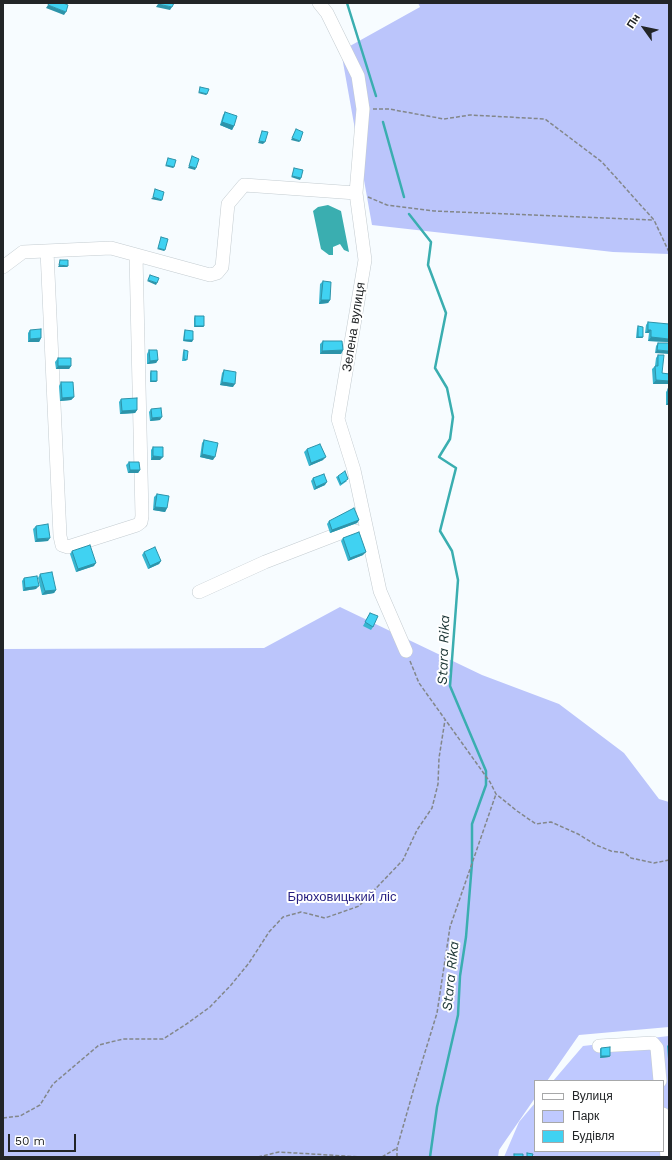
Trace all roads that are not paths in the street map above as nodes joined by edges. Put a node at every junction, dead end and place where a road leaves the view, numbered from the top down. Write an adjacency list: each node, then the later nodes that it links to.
1 (319, 3): 2 (street, Зелена вулиця)
2 (356, 193): 4 (street); 6 (street, Зелена вулиця)
3 (47, 251): 4 (street); 4 (street); 5 (street)
4 (136, 255)
5 (3, 267)
6 (368, 538): 7 (street); 8 (street, Зелена вулиця)
7 (199, 592)
8 (406, 651)
9 (599, 1046): 10 (street)
10 (660, 1080)
11 (664, 1123): 12 (street)
12 (668, 1157)

